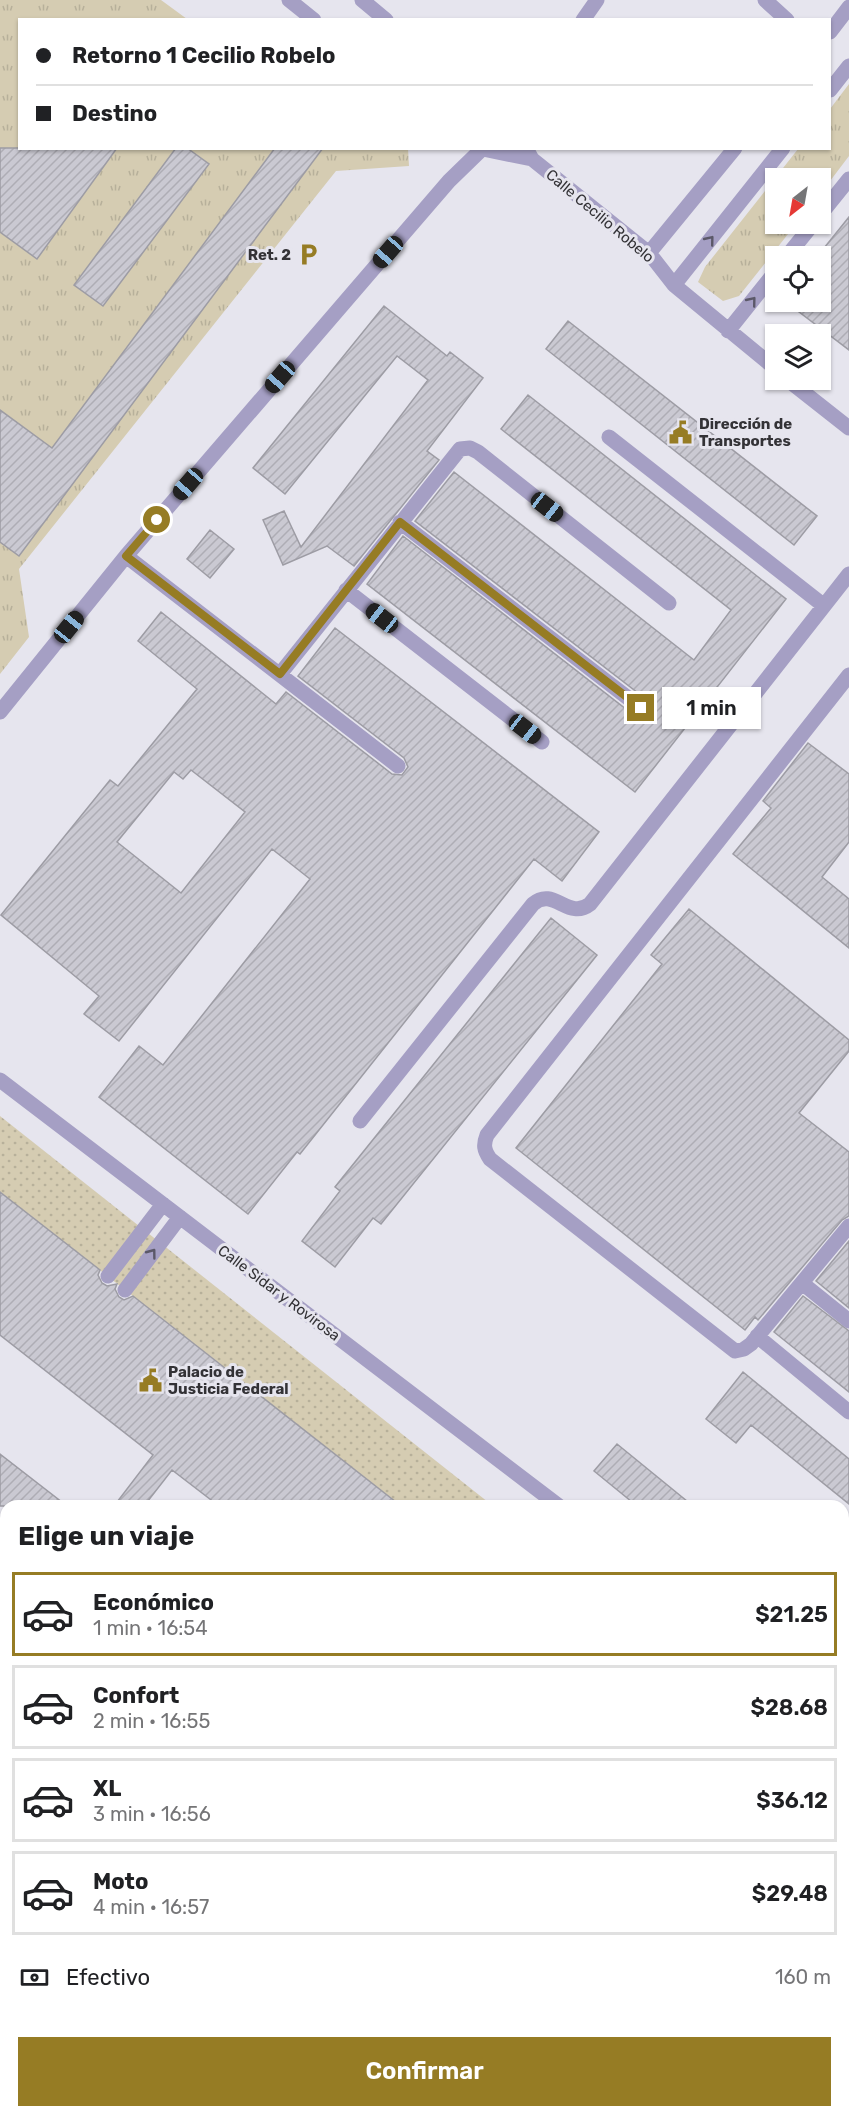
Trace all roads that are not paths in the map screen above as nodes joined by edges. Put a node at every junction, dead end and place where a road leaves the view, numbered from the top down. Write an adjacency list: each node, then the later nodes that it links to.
1 (289, 0): 6 (street)
2 (362, 0): 7 (street)
3 (597, 0): 8 (street)
4 (765, 0): 9 (street)
5 (849, 7): 10 (street)
6 (312, 18)
7 (384, 18)
8 (584, 18)
9 (785, 18)
10 (831, 31)
11 (849, 66): 12 (street)
12 (831, 89)
13 (480, 150): 31 (street)
14 (491, 150): 17 (street, Calle Cecilio Robelo)
15 (733, 150): 22 (street)
16 (781, 150): 23 (street, one-way to 16)
17 (529, 154): 22 (street, Calle Cecilio Robelo)
18 (849, 179): 19 (street)
19 (831, 201)
20 (805, 234): 21 (street)
21 (795, 246)
22 (649, 253): 23 (street, Calle Cecilio Robelo)
23 (674, 285): 25 (street, Calle Cecilio Robelo)
24 (765, 285): 25 (street, one-way to 24)
25 (728, 331): 26 (street, Calle Cecilio Robelo)
26 (765, 360)
27 (801, 390): 28 (street)
28 (849, 428)
29 (609, 437): 35 (street)
30 (400, 522): 33 (street); 34 (street); 38 (street)
31 (126, 556): 36 (street); 39 (street)
32 (849, 574): 35 (street)
33 (346, 590): 36 (street); 40 (street)
34 (669, 603)
35 (823, 605): 43 (street)
36 (280, 674): 41 (street)
37 (849, 675): 51 (street)
38 (641, 708)
39 (0, 712)
40 (543, 742)
41 (399, 766)
42 (0, 1080): 44 (street, Calle Sidar y Rovirosa)
43 (360, 1121)
44 (163, 1204): 45 (street, Calle Sidar y Rovirosa); 47 (street)
45 (180, 1217): 49 (street, one-way to 45); 53 (street, Calle Sidar y Rovirosa)
46 (849, 1226): 48 (street)
47 (108, 1276)
48 (802, 1283): 50 (street); 51 (street)
49 (125, 1290)
50 (849, 1322)
51 (757, 1336): 52 (street)
52 (849, 1412)
53 (551, 1500)

